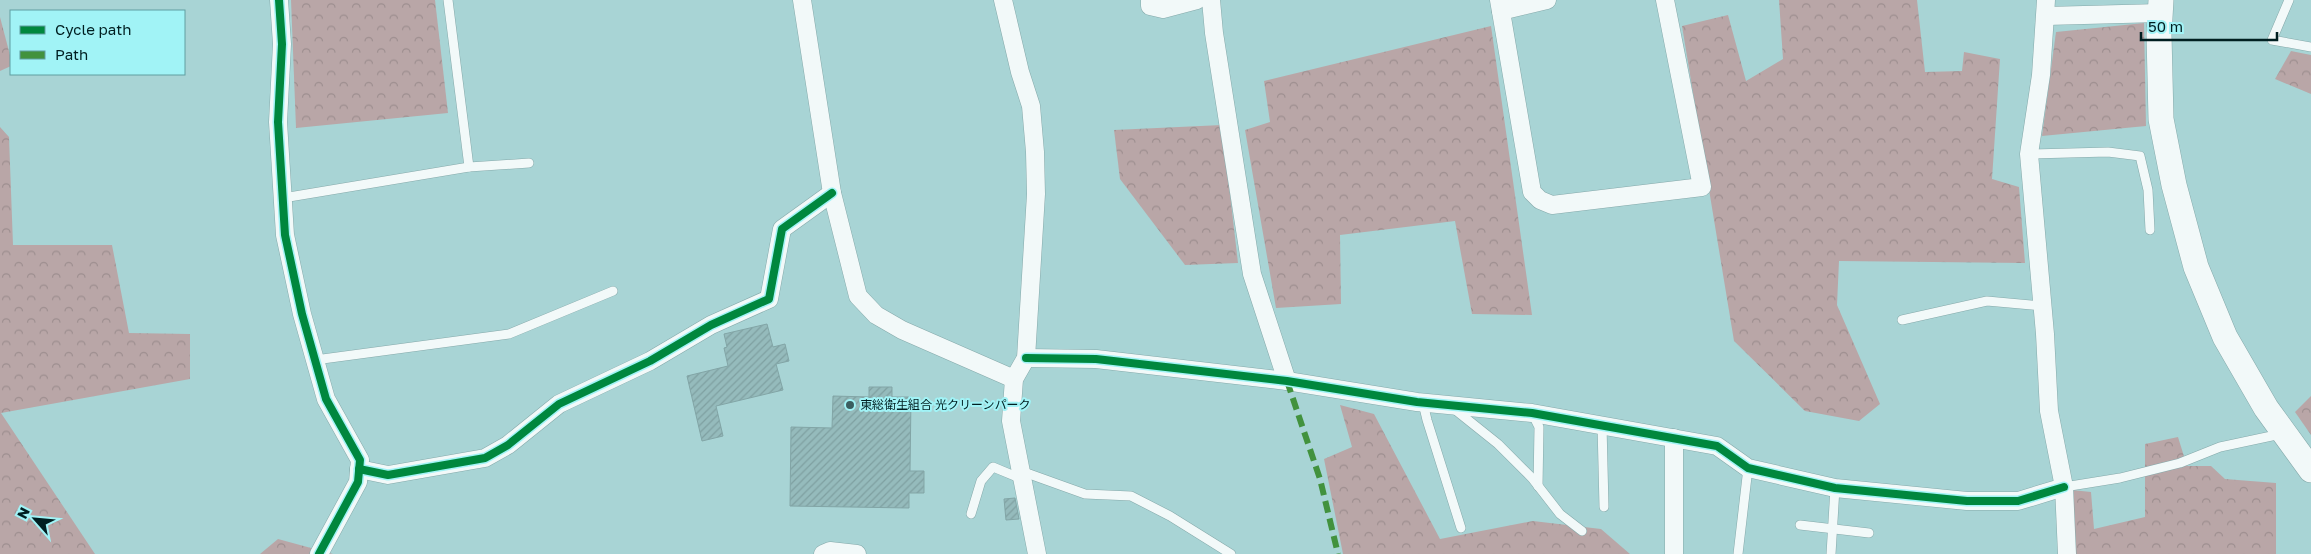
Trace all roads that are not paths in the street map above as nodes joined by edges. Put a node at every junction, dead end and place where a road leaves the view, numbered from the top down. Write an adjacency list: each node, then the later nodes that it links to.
1 (278, 0): 19 (street)
2 (448, 0): 17 (lane)
3 (802, 0): 18 (street)
4 (1003, 0): 24 (street)
5 (1150, 0): 6 (street)
6 (1197, 0)
7 (1211, 0): 27 (street)
8 (1547, 0): 11 (street)
9 (1665, 0): 11 (street)
10 (2290, 0): 14 (lane)
11 (1500, 6)
12 (2160, 7): 13 (street); 32 (street)
13 (2046, 8): 15 (street)
14 (2311, 47)
15 (2029, 154): 20 (lane); 22 (street)
16 (529, 163): 17 (lane)
17 (469, 167): 19 (lane)
18 (832, 193): 26 (street); 35 (street)
19 (283, 198): 25 (street)
20 (2150, 230)
21 (613, 291): 25 (lane)
22 (2043, 306): 23 (lane); 39 (street)
23 (1902, 320)
24 (1026, 358): 26 (street); 27 (street)
25 (315, 360): 35 (street)
26 (1014, 379): 37 (street)
27 (1287, 382): 28 (street)
28 (1423, 403): 29 (street); 44 (lane)
29 (1448, 404): 30 (street); 38 (lane)
30 (1532, 413): 31 (street); 38 (lane)
31 (1602, 426): 33 (street); 41 (lane)
32 (2284, 433): 36 (street); 39 (lane)
33 (1674, 438): 34 (street); 53 (street)
34 (1748, 468): 40 (street); 54 (lane)
35 (359, 469): 48 (street)
36 (2311, 470)
37 (1021, 475): 42 (lane); 51 (street); 52 (lane)
38 (1538, 486): 46 (lane)
39 (2064, 487): 40 (street); 56 (street)
40 (1835, 488): 45 (lane)
41 (1604, 507)
42 (971, 514)
43 (1800, 525): 45 (lane)
44 (1461, 528)
45 (1834, 528): 47 (lane); 55 (lane)
46 (1582, 532)
47 (1869, 533)
48 (319, 554)
49 (823, 554): 50 (street)
50 (857, 554)
51 (1036, 554)
52 (1232, 554)
53 (1674, 554)
54 (1738, 554)
55 (1831, 554)
56 (2067, 554)

